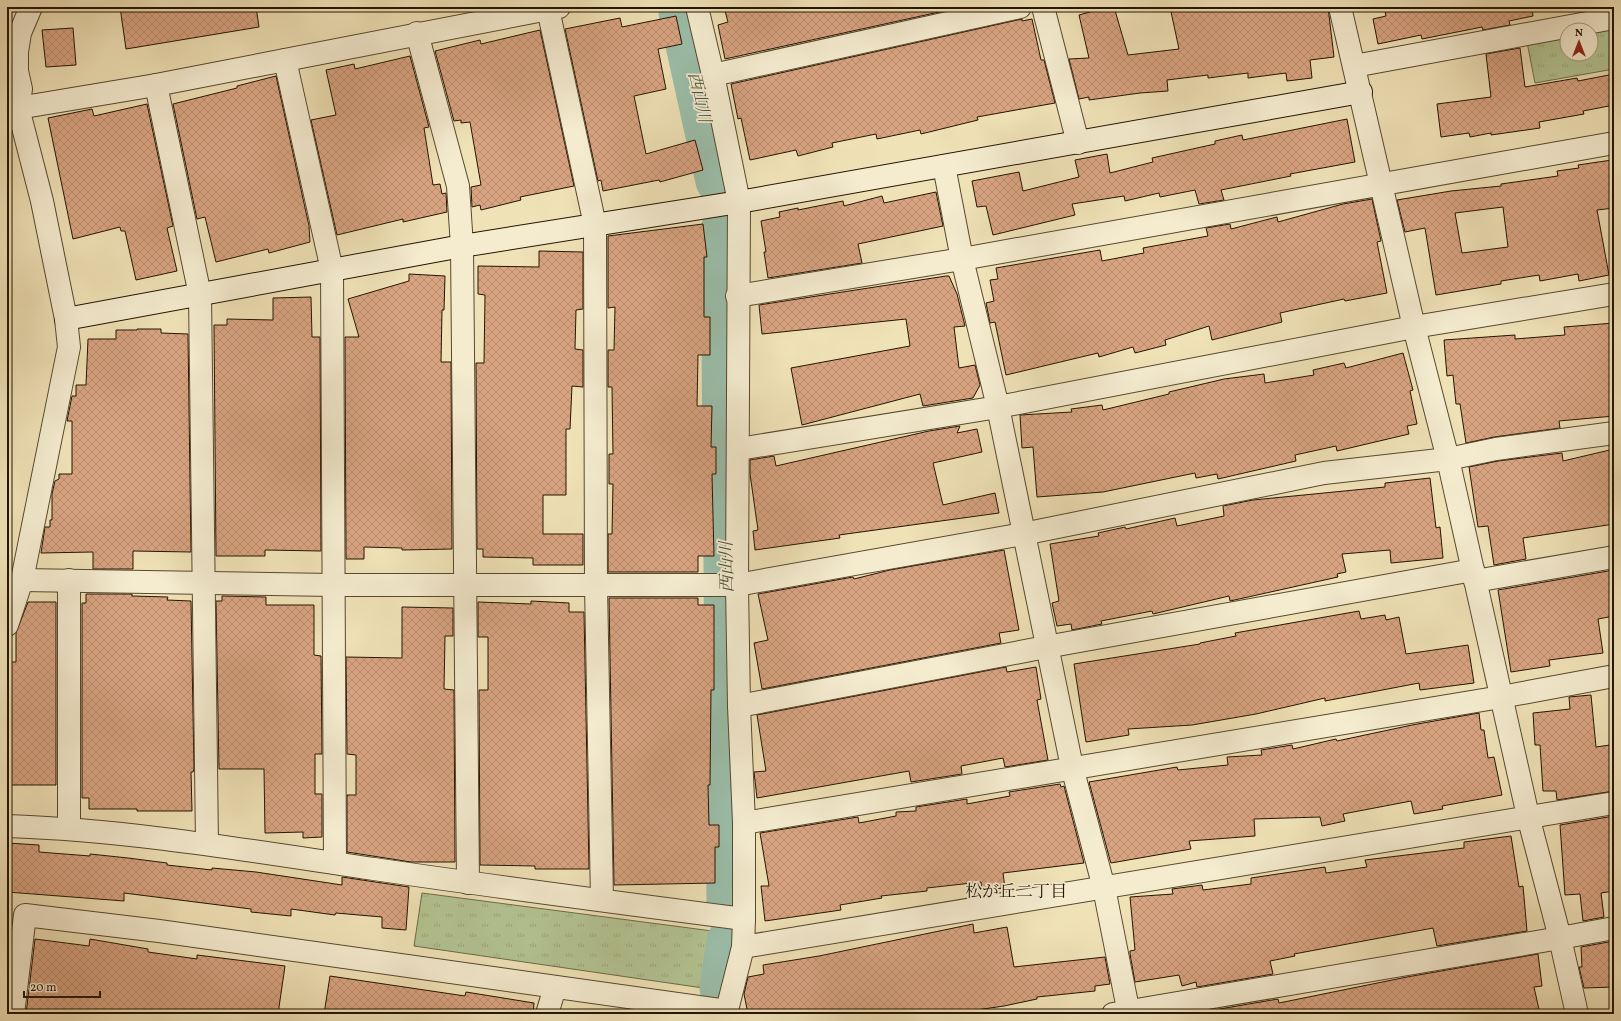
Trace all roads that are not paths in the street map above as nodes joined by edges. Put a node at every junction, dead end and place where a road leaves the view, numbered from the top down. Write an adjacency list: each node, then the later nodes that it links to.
1 (31, 7): 15 (street)
2 (697, 7): 12 (street)
3 (1020, 7): 12 (street)
4 (1042, 7): 16 (street)
5 (1340, 7): 11 (street)
6 (554, 8): 7 (street); 21 (street)
7 (464, 16): 9 (street)
8 (1614, 18): 11 (street)
9 (417, 33): 10 (street); 22 (street)
10 (285, 60): 13 (street); 24 (street)
11 (1354, 66): 14 (street)
12 (713, 75): 20 (street)
13 (156, 85): 15 (street); 26 (street)
14 (1361, 92): 16 (street); 19 (street)
15 (18, 108): 28 (street)
16 (1078, 143): 18 (street)
17 (1614, 143): 19 (street)
18 (944, 166): 20 (street); 23 (street)
19 (1382, 185): 23 (street); 29 (street)
20 (739, 202): 21 (street); 27 (street)
21 (595, 225): 22 (street); 43 (street)
22 (462, 246): 24 (street); 41 (street)
23 (962, 259): 27 (street); 30 (street)
24 (332, 270): 26 (street); 40 (street)
25 (1614, 294): 29 (street)
26 (200, 295): 28 (street); 39 (street)
27 (738, 296): 32 (street)
28 (66, 319): 37 (street)
29 (1414, 327): 30 (street); 33 (street)
30 (998, 407): 32 (street); 34 (street)
31 (1614, 433): 33 (street)
32 (739, 449): 42 (street)
33 (1448, 459): 34 (street); 36 (street)
34 (1023, 534): 42 (street); 45 (street)
35 (1614, 557): 36 (street)
36 (1474, 575): 45 (street); 47 (street)
37 (22, 580): 38 (street); 44 (street)
38 (69, 580): 39 (street); 54 (street)
39 (204, 582): 40 (street); 55 (street)
40 (333, 585): 41 (street); 56 (street)
41 (466, 585): 43 (street); 57 (street)
42 (738, 585): 43 (street); 48 (street)
43 (596, 586): 59 (street)
44 (7, 624)
45 (1046, 647): 48 (street); 49 (street)
46 (1614, 676): 47 (street)
47 (1501, 697): 49 (street); 51 (street)
48 (739, 706): 52 (street)
49 (1072, 768): 52 (street); 58 (street)
50 (1614, 803): 51 (street)
51 (1528, 816): 58 (street); 62 (street)
52 (744, 823): 60 (street)
53 (7, 826): 54 (street)
54 (70, 828): 55 (street)
55 (207, 844): 56 (street)
56 (334, 863): 57 (street)
57 (468, 883): 59 (street)
58 (1104, 888): 63 (street); 67 (street)
59 (602, 900): 60 (street)
60 (744, 919): 63 (street)
61 (1614, 928): 62 (street)
62 (1560, 938): 67 (street); 70 (street)
63 (743, 947): 66 (street)
64 (12, 974): 65 (street); 68 (street)
65 (554, 987): 66 (street); 69 (street)
66 (727, 1012)
67 (1123, 1013)
68 (13, 1014)
69 (547, 1014)
70 (1577, 1014)

